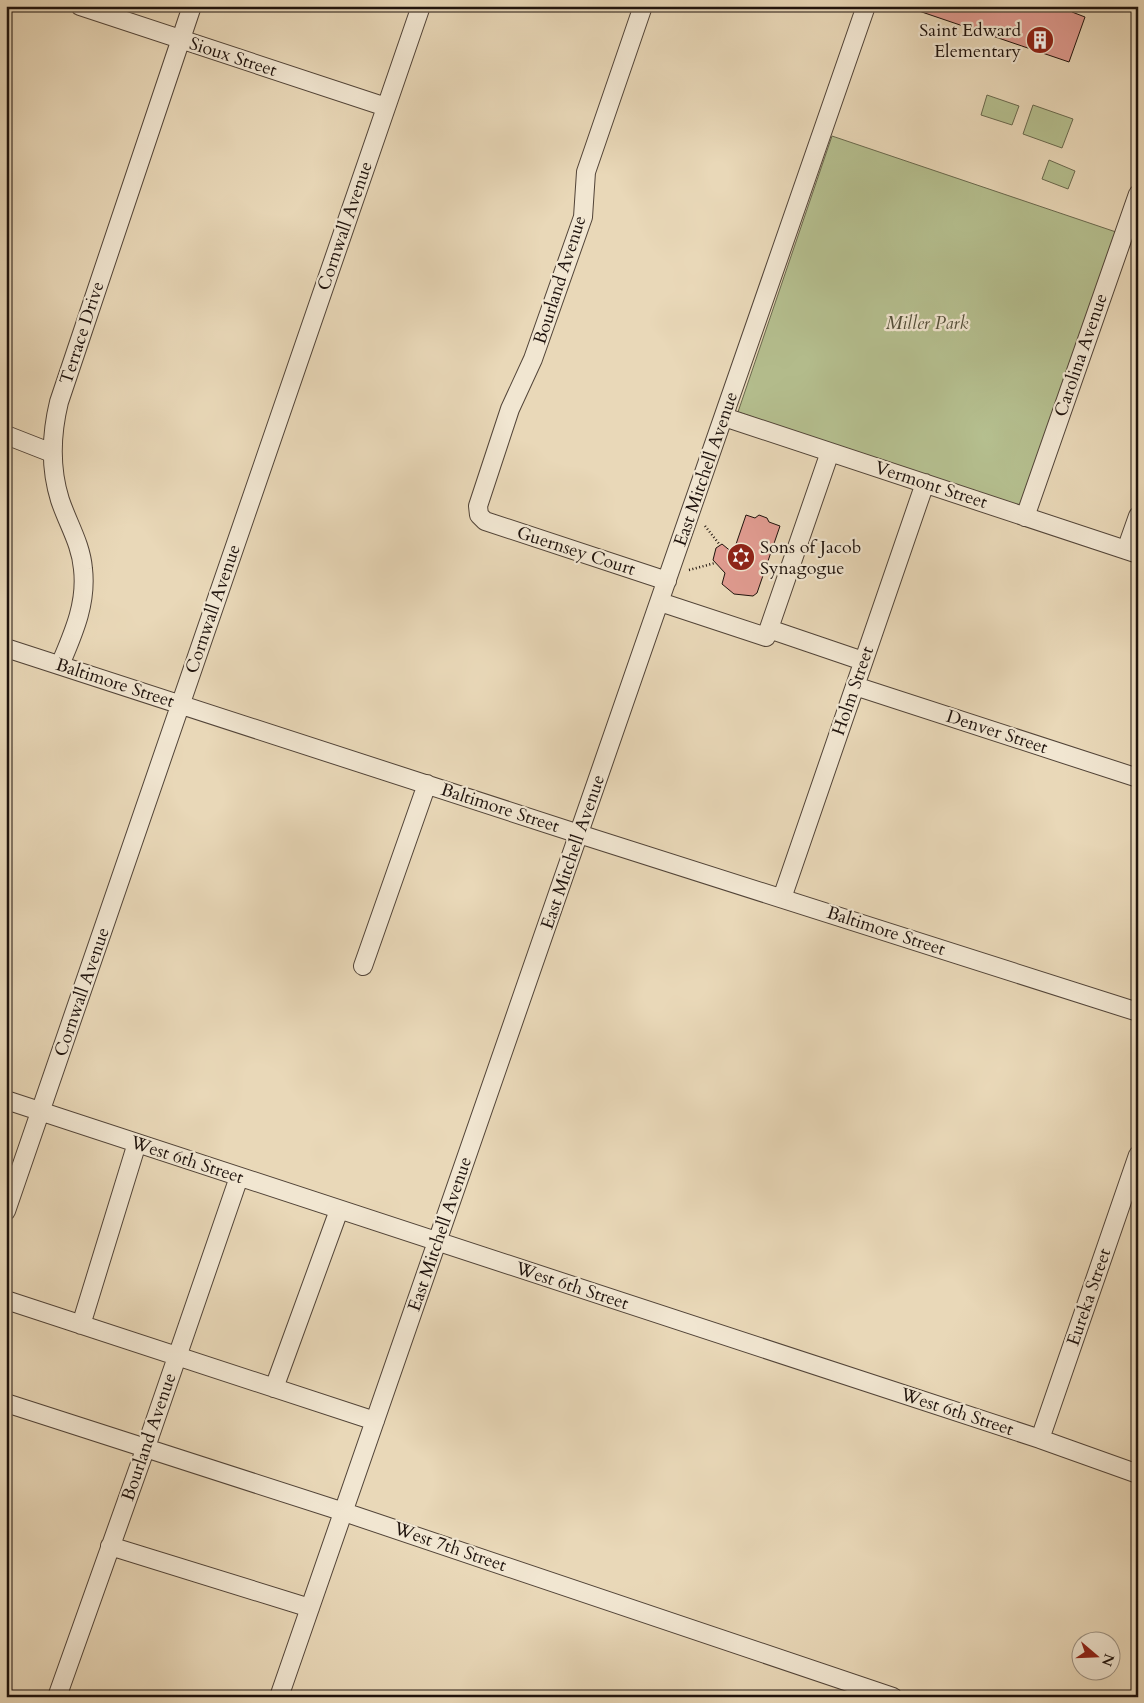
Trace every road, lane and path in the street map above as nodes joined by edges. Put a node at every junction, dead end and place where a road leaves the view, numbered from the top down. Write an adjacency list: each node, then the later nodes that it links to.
1 (80, 6): 6 (street, Sioux Street)
2 (192, 6): 6 (street, Terrace Drive)
3 (421, 6): 7 (street, Cornwall Avenue)
4 (643, 6): 16 (street, Bourland Avenue)
5 (866, 6): 9 (street, East Mitchell Avenue)
6 (180, 39): 7 (street, Sioux Street); 11 (street, Terrace Drive)
7 (386, 107): 29 (street, Cornwall Avenue)
8 (1138, 194): 14 (street, Carolina Avenue)
9 (724, 417): 12 (street, Vermont Street); 22 (street, East Mitchell Avenue)
10 (6, 435): 11 (street)
11 (52, 452): 27 (street, Terrace Drive)
12 (830, 452): 13 (street, Vermont Street); 24 (street)
13 (925, 484): 14 (street, Vermont Street); 26 (street, Holm Street)
14 (1025, 516): 19 (street, Vermont Street)
15 (1138, 516): 19 (street)
16 (485, 521): 22 (street, Guernsey Court)
17 (705, 526): 18 (path)
18 (720, 545)
19 (1132, 552)
20 (714, 562): 21 (path)
21 (689, 570)
22 (667, 582): 23 (street, East Mitchell Avenue)
23 (660, 602): 24 (street); 32 (street, East Mitchell Avenue)
24 (769, 629): 26 (street)
25 (6, 648): 27 (street, Baltimore Street)
26 (863, 661): 28 (street, Holm Street)
27 (60, 665): 29 (street, Baltimore Street)
28 (855, 686): 30 (street, Denver Street); 33 (street, Holm Street)
29 (181, 704): 31 (street, Baltimore Street); 37 (street, Cornwall Avenue)
30 (1138, 778)
31 (428, 784): 32 (street, Baltimore Street); 34 (street)
32 (579, 834): 33 (street, Baltimore Street); 43 (street, East Mitchell Avenue)
33 (782, 898): 35 (street, Baltimore Street)
34 (363, 966)
35 (1138, 1012)
36 (6, 1100): 37 (street, West 6th Street)
37 (41, 1111): 38 (street, West 6th Street); 42 (street, Cornwall Avenue)
38 (137, 1143): 40 (street, West 6th Street); 45 (street)
39 (1138, 1155): 50 (street, Eureka Street)
40 (239, 1177): 41 (street, West 6th Street); 46 (street, Bourland Avenue)
41 (339, 1210): 43 (street, West 6th Street); 47 (street)
42 (6, 1211)
43 (438, 1242): 49 (street, East Mitchell Avenue); 50 (street, West 6th Street)
44 (6, 1300): 45 (street)
45 (81, 1325): 46 (street)
46 (177, 1356): 47 (street); 51 (street, Bourland Avenue)
47 (274, 1388): 49 (street)
48 (6, 1403): 51 (street, West 7th Street)
49 (376, 1421): 53 (street, East Mitchell Avenue)
50 (1040, 1439): 52 (street, West 6th Street)
51 (146, 1447): 53 (street, West 7th Street); 54 (street, Bourland Avenue)
52 (1138, 1474)
53 (344, 1512): 55 (street, East Mitchell Avenue); 58 (street, West 7th Street)
54 (110, 1546): 55 (street); 56 (street, Bourland Avenue)
55 (310, 1608): 57 (street, East Mitchell Avenue)
56 (57, 1697)
57 (279, 1697)
58 (892, 1697)

